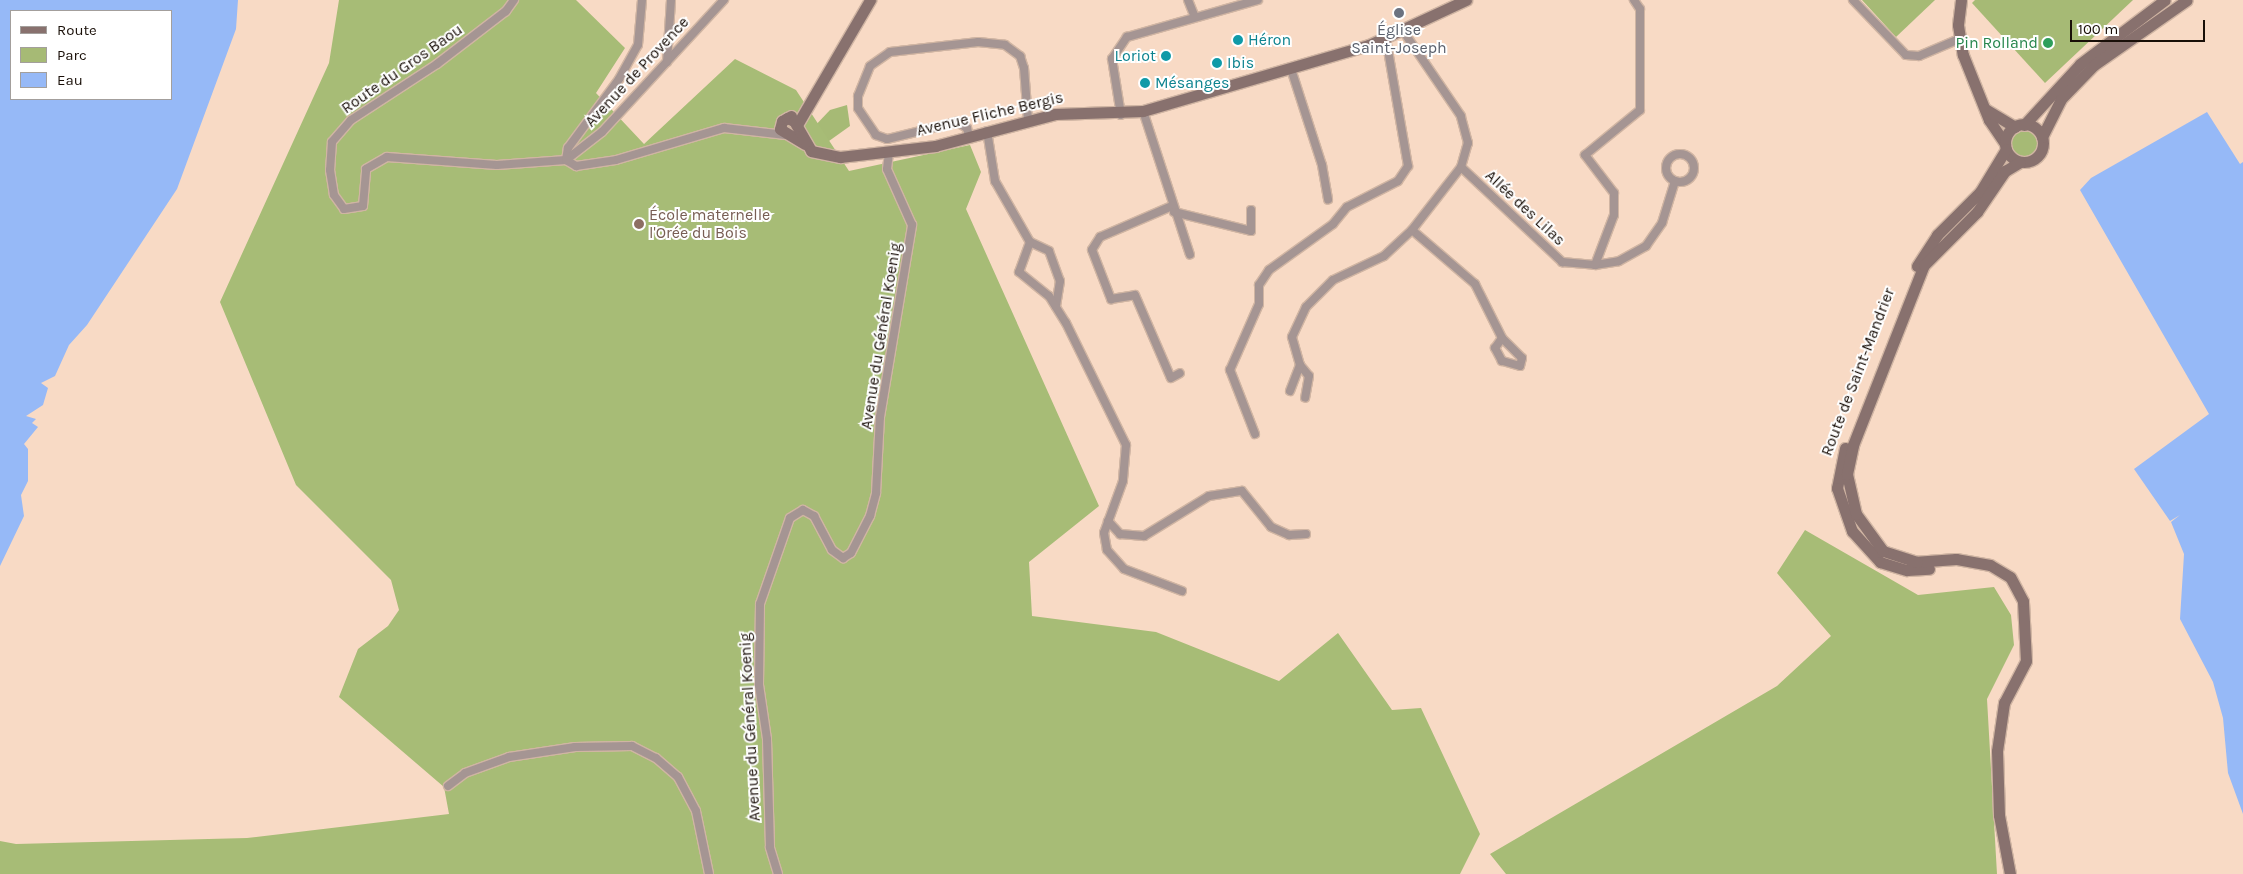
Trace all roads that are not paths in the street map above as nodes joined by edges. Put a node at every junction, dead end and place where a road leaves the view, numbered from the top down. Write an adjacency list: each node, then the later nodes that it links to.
1 (514, 0): 34 (street, Route du Gros Baou)
2 (642, 0): 34 (street)
3 (671, 0): 18 (street)
4 (724, 0): 18 (street, Avenue de Provence)
5 (870, 0): 20 (main road)
6 (1188, 0): 14 (street)
7 (1258, 0): 14 (street)
8 (1466, 0): 15 (main road, Avenue Fliche Bergis)
9 (1634, 0): 44 (street)
10 (1854, 0): 17 (street)
11 (1961, 0): 17 (main road)
12 (2165, 0): 26 (main road, Route de Saint-Mandrier)
13 (2187, 0): 31 (main road)
14 (1195, 17): 23 (street)
15 (1404, 32): 16 (main road, Avenue Fliche Bergis); 36 (street)
16 (1386, 39): 19 (main road, Avenue Fliche Bergis); 51 (street)
17 (1959, 39): 21 (main road)
18 (667, 62): 34 (street, Avenue de Provence)
19 (1291, 69): 22 (main road, Avenue Fliche Bergis); 38 (street)
20 (804, 108): 24 (main road); 28 (main road)
21 (1985, 109): 26 (main road); 32 (main road)
22 (1143, 111): 23 (main road, Avenue Fliche Bergis); 39 (street)
23 (1121, 115): 25 (main road, Avenue Fliche Bergis)
24 (784, 120): 27 (street); 28 (main road)
25 (1028, 120): 29 (main road, Avenue Fliche Bergis); 30 (street)
26 (2020, 126): 31 (main road); 32 (main road, Route de Saint-Mandrier)
27 (759, 130): 28 (street); 34 (street)
28 (792, 131): 33 (main road, Avenue Fliche Bergis)
29 (987, 131): 30 (main road, Avenue Fliche Bergis); 42 (street)
30 (969, 136): 33 (main road, Avenue Fliche Bergis)
31 (2042, 137): 35 (main road, Route de Saint-Mandrier)
32 (2006, 147): 35 (main road); 54 (main road, Route de Saint-Mandrier)
33 (889, 152): 58 (street, Avenue du Général Koenig)
34 (566, 160)
35 (2020, 162): 54 (main road, Route de Saint-Mandrier)
36 (1461, 167): 41 (street); 44 (street, Allée des Lilas)
37 (1675, 181): 44 (street, Allée des Lilas)
38 (1328, 199)
39 (1173, 209): 40 (street); 43 (street); 48 (street)
40 (1250, 210)
41 (1412, 230): 46 (street); 47 (street)
42 (1030, 242): 45 (street); 45 (street)
43 (1190, 255)
44 (1595, 265)
45 (1056, 307): 52 (street)
46 (1502, 338)
47 (1300, 365): 49 (street); 50 (street)
48 (1180, 373)
49 (1290, 391)
50 (1305, 398)
51 (1255, 434)
52 (1108, 521): 53 (street); 55 (street)
53 (1306, 534)
54 (1973, 563): 59 (main road, Route de Saint-Mandrier)
55 (1182, 591)
56 (448, 786): 57 (street)
57 (709, 874)
58 (778, 874)
59 (2010, 874)

